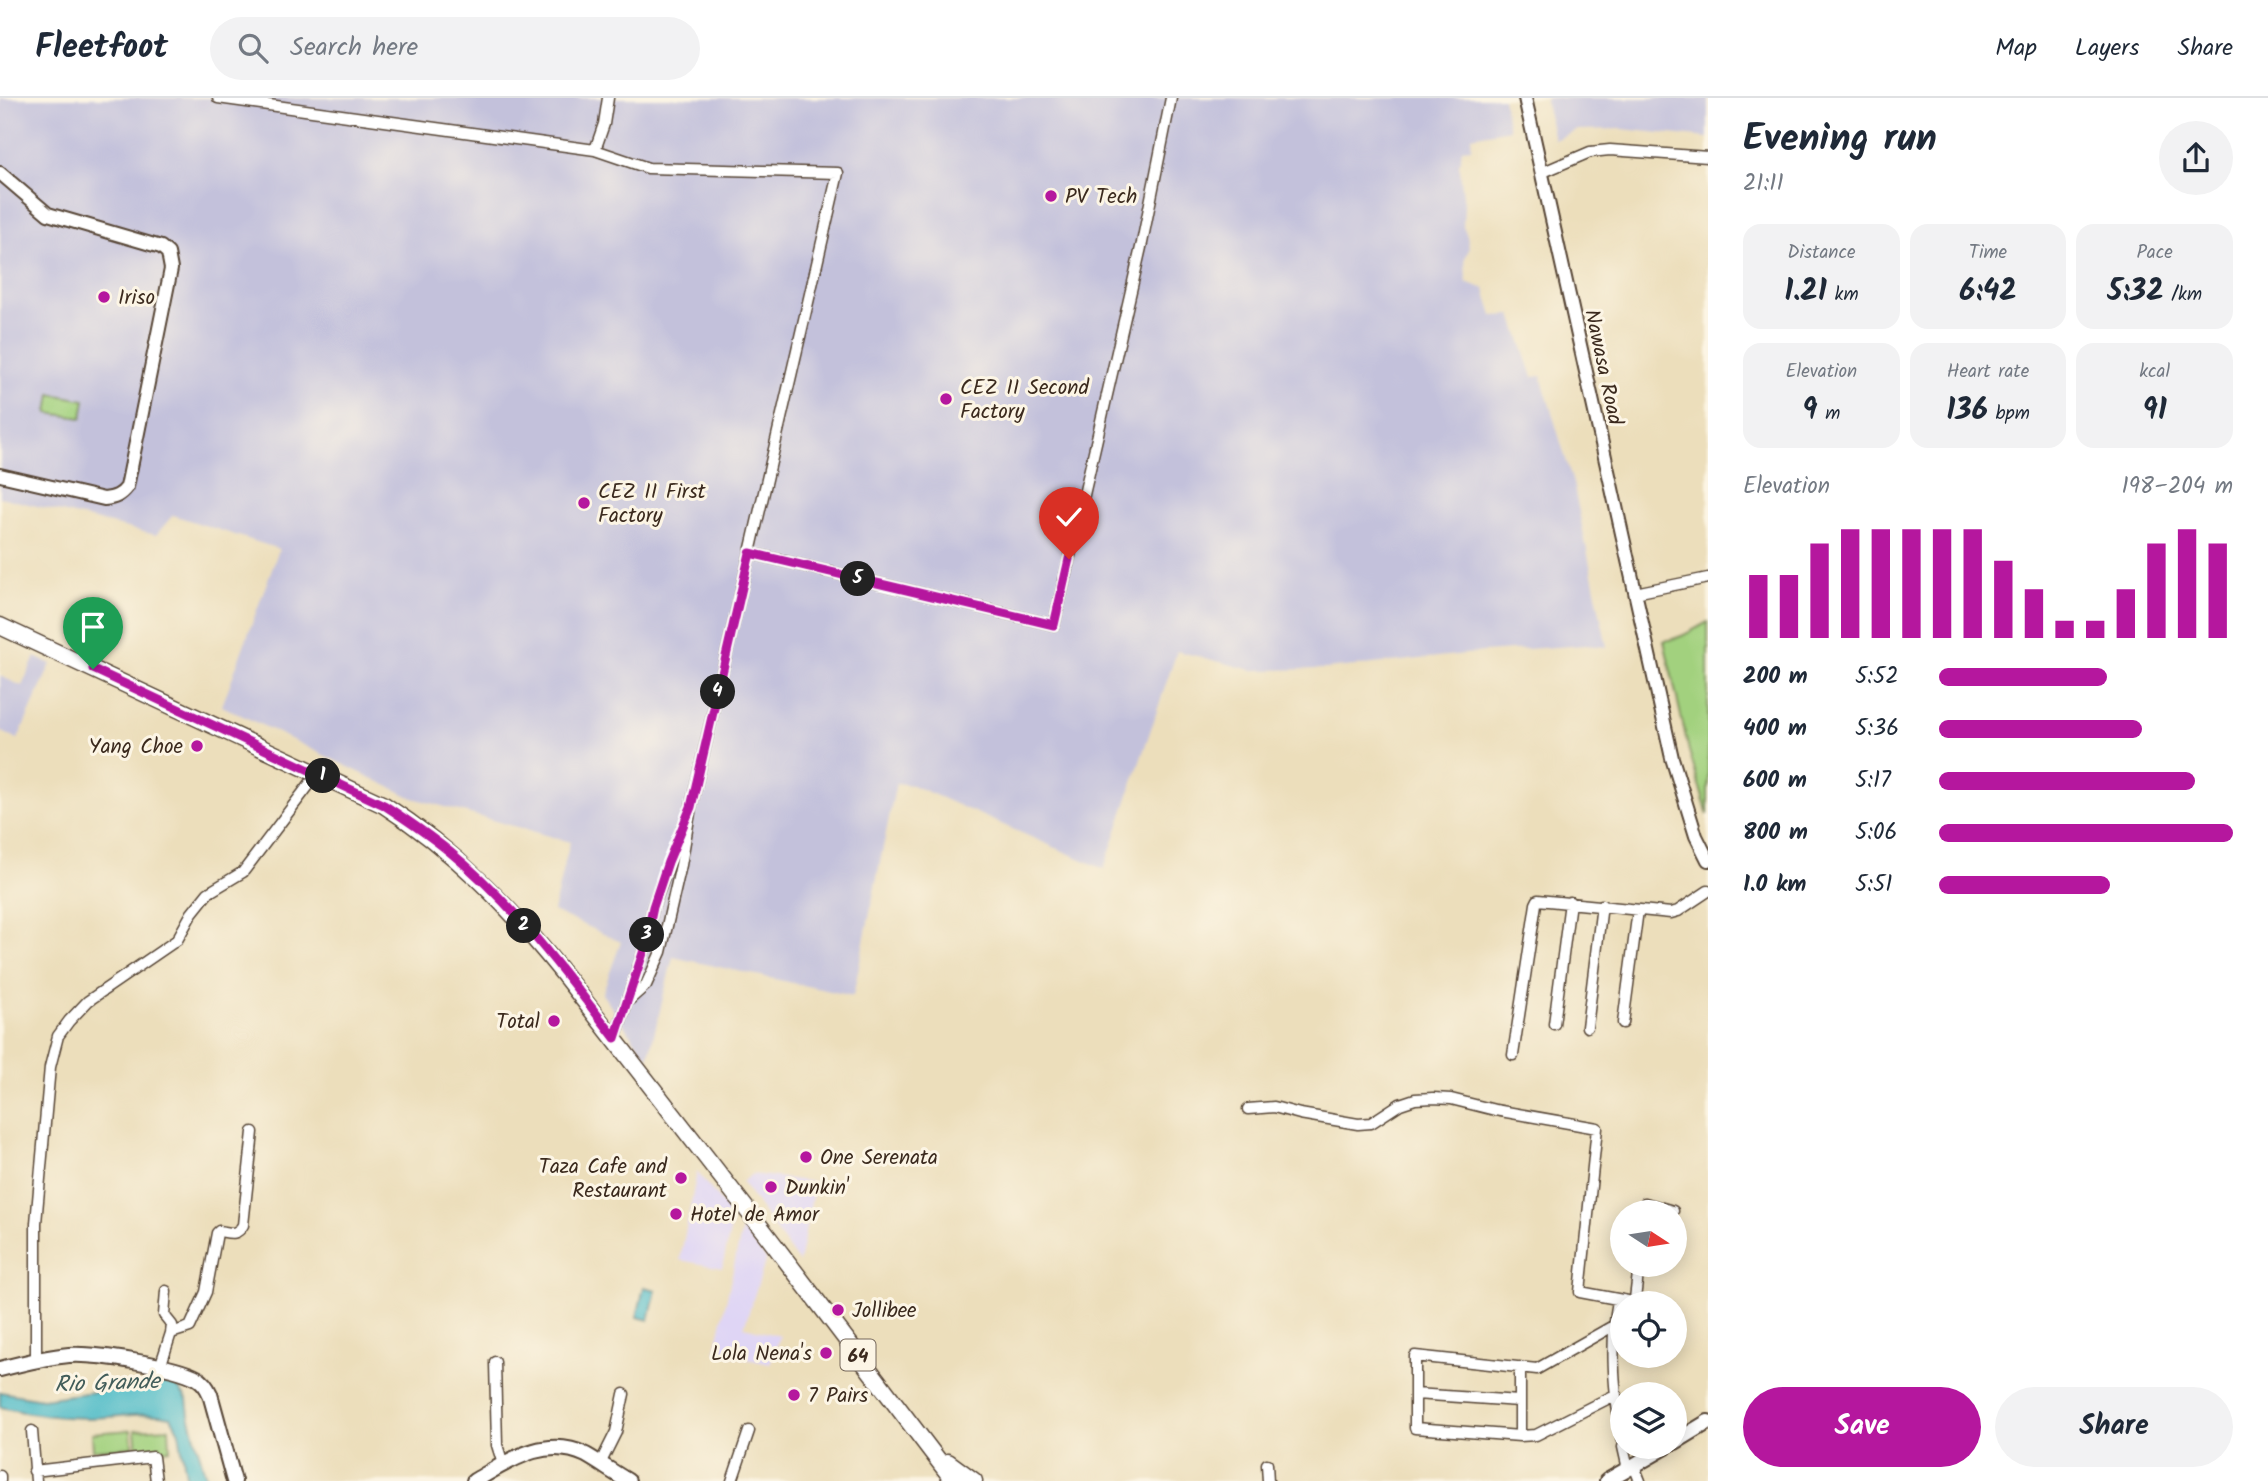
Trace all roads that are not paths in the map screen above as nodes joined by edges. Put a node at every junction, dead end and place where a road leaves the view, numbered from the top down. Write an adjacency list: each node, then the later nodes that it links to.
1 (218, 98): 5 (street)
2 (608, 98): 6 (street)
3 (1171, 98): 11 (street)
4 (1525, 98): 9 (street, Nawasa Road)
5 (278, 102): 6 (street)
6 (595, 150): 11 (street)
7 (1708, 157): 9 (street)
8 (0, 173): 10 (street)
9 (1542, 173): 13 (street, Nawasa Road)
10 (0, 475)
11 (750, 553): 16 (street)
12 (1708, 578): 13 (street)
13 (1634, 593): 17 (street, Nawasa Road)
14 (0, 626): 15 (main road, 64)
15 (318, 773): 26 (main road, 64); 34 (street)
16 (691, 807): 22 (street); 22 (street)
17 (1708, 860)
18 (1708, 891): 21 (street)
19 (1570, 902): 20 (street); 24 (street); 27 (street)
20 (1602, 905): 21 (street); 25 (street)
21 (1638, 910): 23 (street)
22 (627, 1002): 26 (street)
23 (1623, 1023)
24 (1554, 1024)
25 (1587, 1027)
26 (615, 1038): 54 (main road, 64)
27 (1513, 1055)
28 (1248, 1109): 31 (street)
29 (253, 1132): 33 (street)
30 (166, 1291): 33 (street)
31 (1610, 1299)
32 (1610, 1328): 37 (street)
33 (171, 1333): 36 (street)
34 (36, 1360): 36 (main road); 38 (main road)
35 (495, 1362): 50 (street)
36 (160, 1367): 57 (main road)
37 (1520, 1367): 40 (street); 42 (street)
38 (0, 1369)
39 (624, 1394): 51 (street)
40 (1415, 1394): 42 (street); 47 (street)
41 (1610, 1398): 47 (street)
42 (1518, 1401): 47 (street)
43 (1708, 1423): 46 (main road)
44 (32, 1431): 55 (street)
45 (749, 1432): 60 (street)
46 (1687, 1435)
47 (1520, 1436)
48 (1628, 1459): 53 (street)
49 (1646, 1459): 53 (main road)
50 (503, 1464): 51 (main road); 58 (main road)
51 (600, 1464): 59 (main road)
52 (1267, 1464): 63 (street)
53 (1631, 1468): 64 (main road); 65 (street)
54 (948, 1472): 61 (main road, 64); 62 (main road)
55 (35, 1476): 56 (street)
56 (156, 1481)
57 (233, 1481)
58 (474, 1481)
59 (628, 1481)
60 (732, 1481)
61 (965, 1481)
62 (974, 1481)
63 (1268, 1481)
64 (1607, 1481)
65 (1640, 1481)

